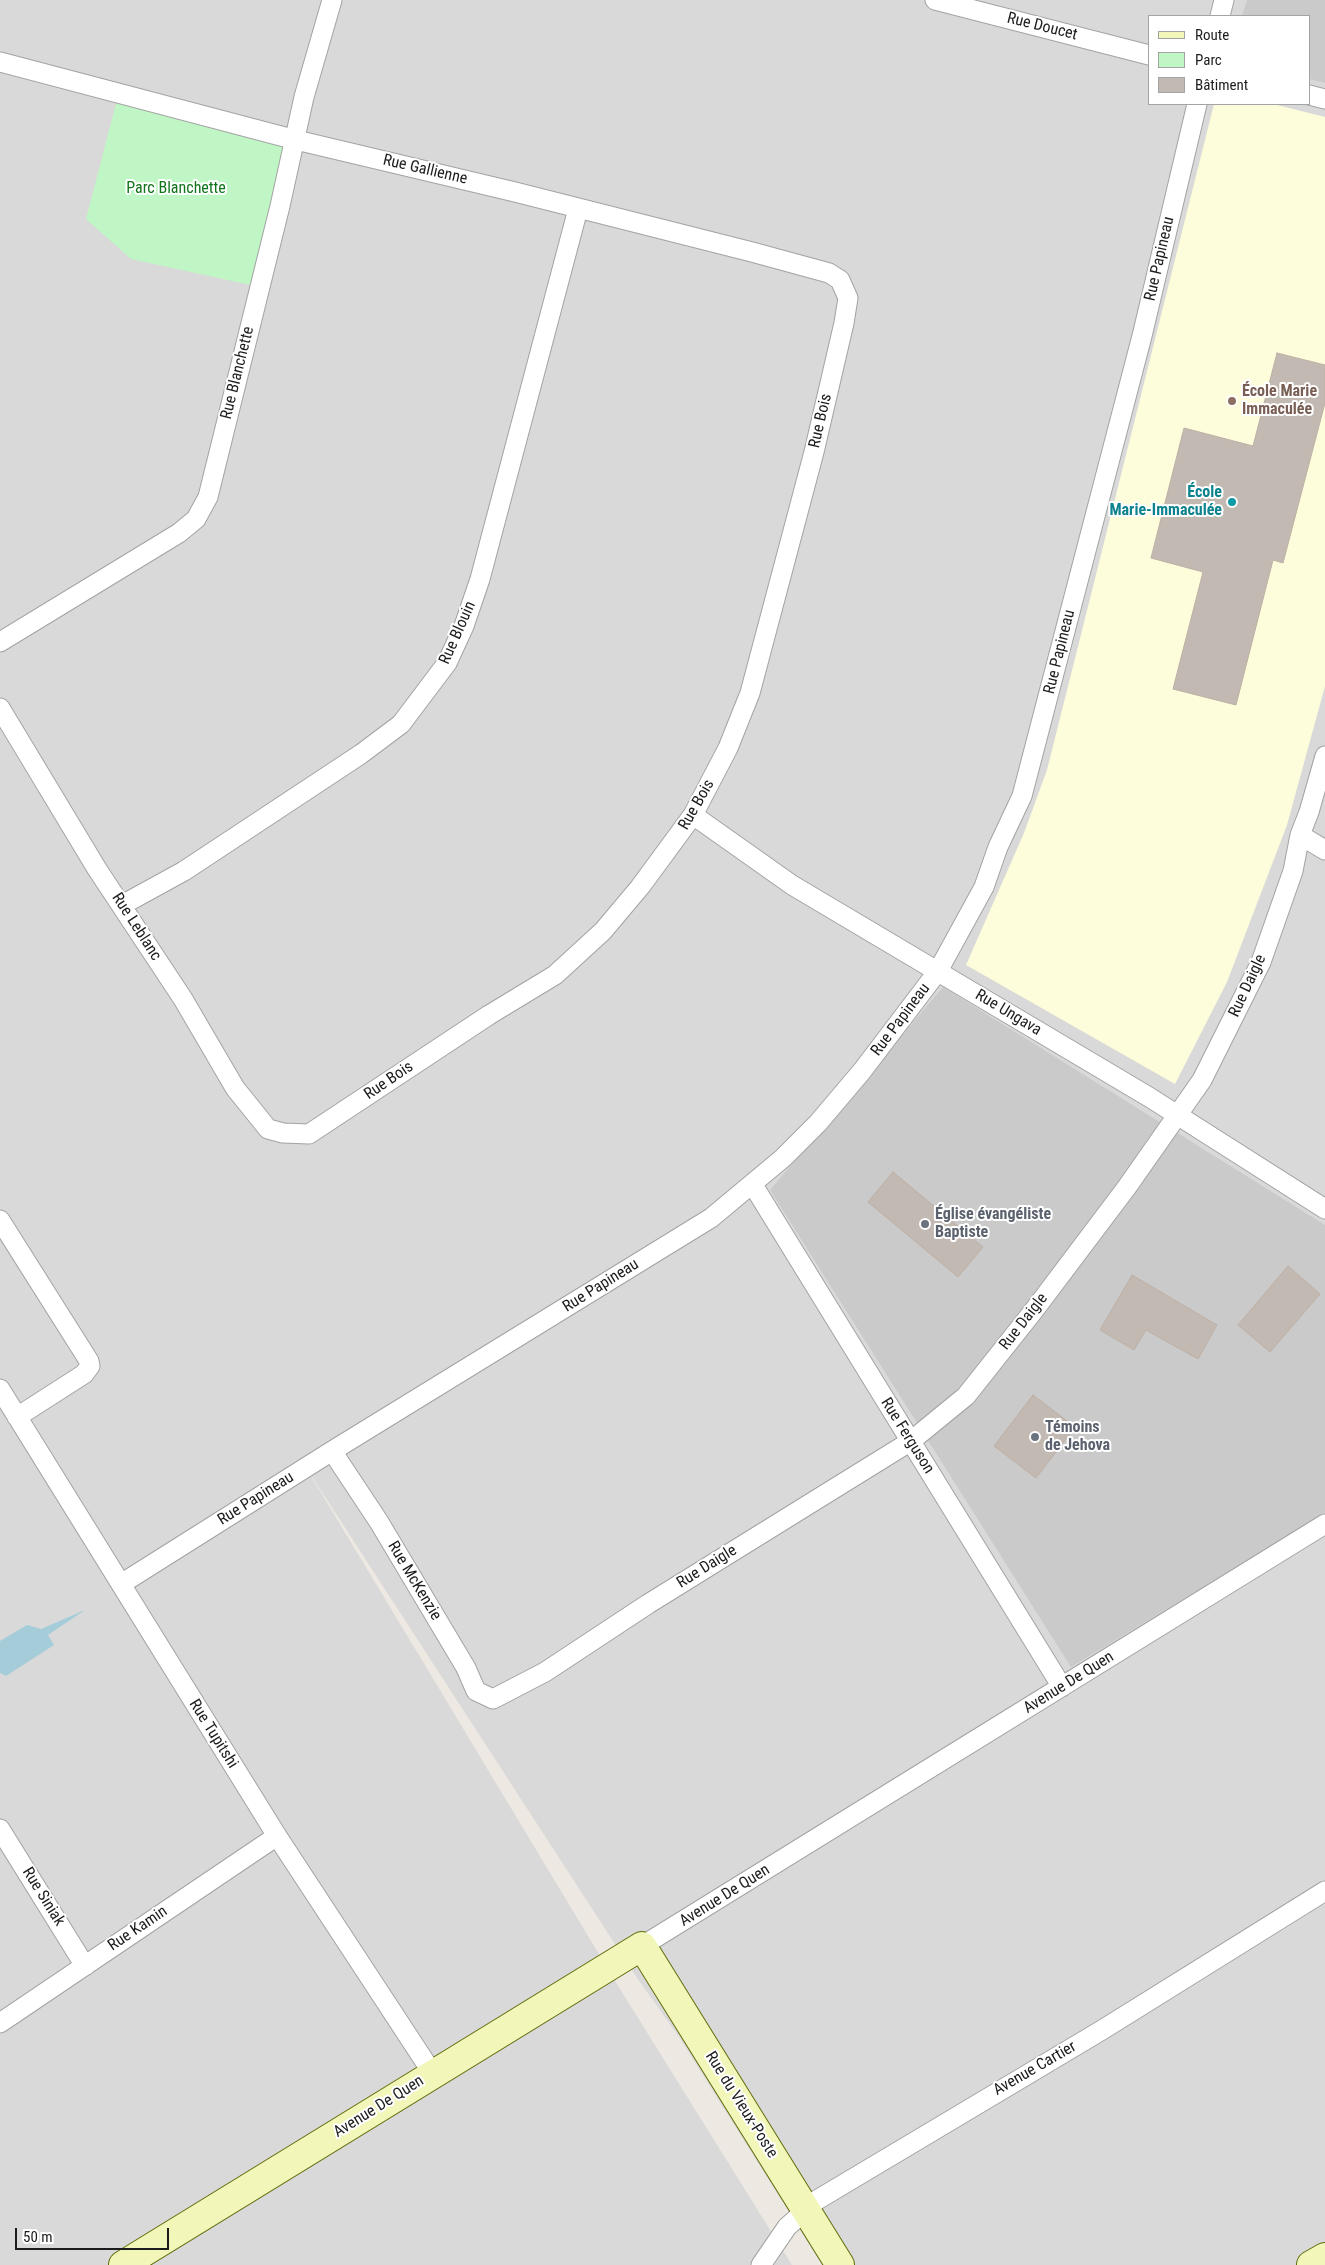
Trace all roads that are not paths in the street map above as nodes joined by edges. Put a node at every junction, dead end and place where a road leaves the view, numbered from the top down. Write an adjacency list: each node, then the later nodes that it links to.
1 (332, 0): 10 (street, Rue Blanchette)
2 (935, 0): 5 (street, Rue Doucet)
3 (1224, 0): 4 (street)
4 (1220, 15)
5 (1148, 54)
6 (0, 62): 10 (street, Rue Gallienne)
7 (1310, 95): 8 (street)
8 (1325, 99)
9 (1197, 105): 20 (street, Rue Papineau)
10 (296, 140): 11 (street, Rue Gallienne); 13 (street, Rue Blanchette)
11 (578, 209): 12 (street, Rue Gallienne); 19 (street, Rue Blouin)
12 (844, 289): 16 (street, Rue Bois)
13 (0, 642)
14 (0, 708): 19 (street, Rue Leblanc)
15 (1325, 756): 17 (street, Rue Daigle)
16 (693, 815): 20 (street, Rue Ungava); 22 (street, Rue Bois)
17 (1300, 835): 18 (street); 21 (street, Rue Daigle)
18 (1325, 850)
19 (122, 905): 22 (street, Rue Leblanc)
20 (938, 971): 21 (street, Rue Ungava); 23 (street, Rue Papineau)
21 (1176, 1114): 24 (street, Rue Ungava); 28 (street, Rue Daigle)
22 (283, 1133)
23 (753, 1185): 28 (street, Rue Ferguson); 29 (street, Rue Papineau)
24 (1325, 1209)
25 (0, 1220): 27 (street)
26 (0, 1389): 27 (street, Rue Tupitshi)
27 (17, 1416): 31 (street, Rue Tupitshi)
28 (911, 1442): 32 (street, Rue Ferguson); 33 (street, Rue Daigle)
29 (332, 1451): 31 (street, Rue Papineau); 33 (street, Rue McKenzie)
30 (1325, 1524): 32 (street, Avenue De Quen)
31 (121, 1584): 35 (street, Rue Tupitshi)
32 (1062, 1687): 37 (street, Avenue De Quen)
33 (500, 1696)
34 (0, 1829): 38 (street, Rue Siniak)
35 (277, 1836): 38 (street, Rue Kamin); 40 (street, Rue Tupitshi)
36 (1325, 1891): 41 (street, Avenue Cartier)
37 (642, 1946): 40 (street, Avenue De Quen); 41 (street, Rue du Vieux-Poste)
38 (85, 1966): 39 (street, Rue Kamin)
39 (0, 2023)
40 (434, 2074): 43 (street, Avenue De Quen)
41 (805, 2209): 44 (street, Avenue Cartier); 45 (street, Rue du Vieux-Poste)
42 (1325, 2257): 46 (street)
43 (123, 2265)
44 (761, 2265)
45 (840, 2265)
46 (1312, 2265)

